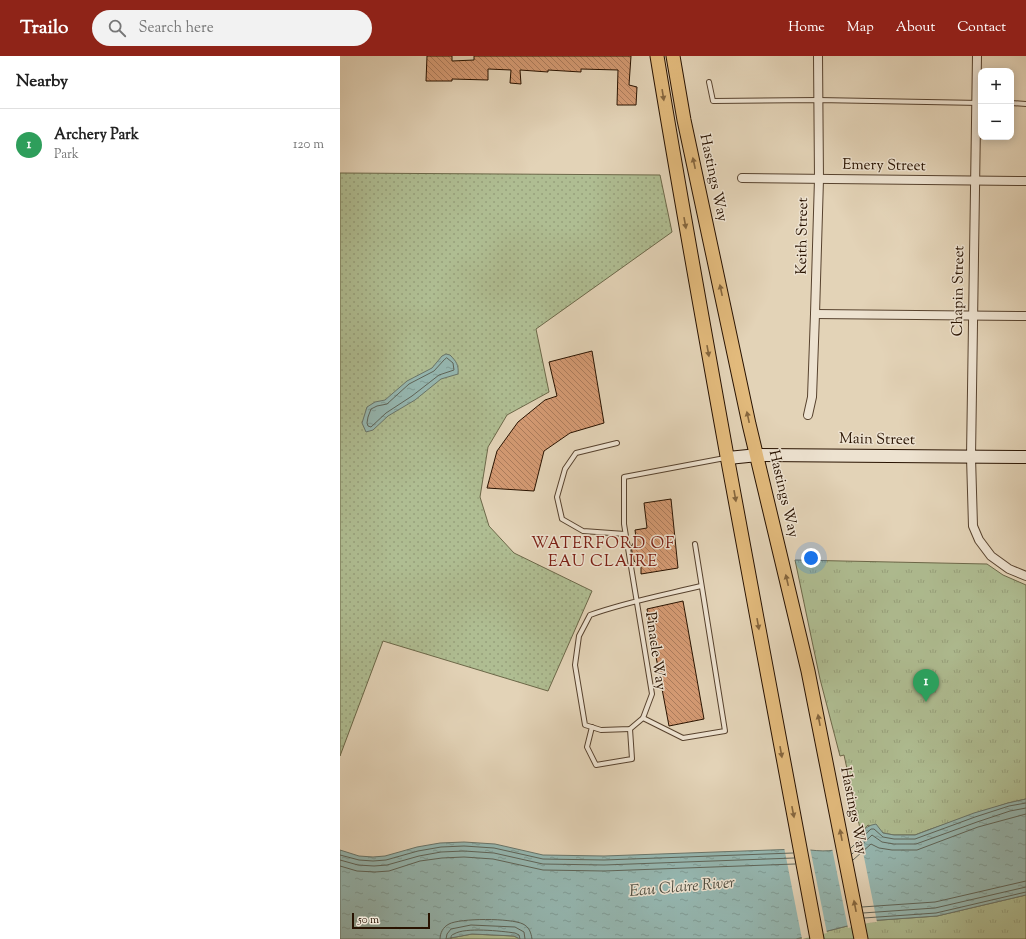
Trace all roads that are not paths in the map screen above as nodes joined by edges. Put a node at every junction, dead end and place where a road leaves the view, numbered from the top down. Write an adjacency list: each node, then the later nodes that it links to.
1 (657, 56): 24 (main road, one-way to 24)
2 (673, 56): 21 (main road, Hastings Way, one-way to 2)
3 (818, 56): 7 (street, Keith Street)
4 (977, 56): 5 (street, Chapin Street)
5 (978, 80)
6 (709, 82): 7 (lane)
7 (818, 100): 8 (lane); 13 (street, Keith Street)
8 (978, 103)
9 (1014, 103): 11 (lane)
10 (979, 104): 15 (street, Chapin Street)
11 (1026, 104)
12 (742, 178): 13 (street, Emery Street)
13 (818, 179): 15 (street, Emery Street); 16 (street, Keith Street)
14 (1026, 181): 15 (street, Emery Street)
15 (975, 182): 17 (street, Chapin Street)
16 (815, 314): 17 (street); 19 (street, Keith Street)
17 (972, 316): 18 (street); 22 (street, Chapin Street)
18 (1026, 316)
19 (808, 415)
20 (617, 443): 25 (lane)
21 (758, 455): 22 (street, Main Street); 24 (street, Main Street); 34 (main road, Hastings Way, one-way to 21)
22 (971, 457): 23 (street, Main Street); 27 (street, Chapin Street)
23 (1026, 457)
24 (728, 458): 25 (lane, Pinacle Way); 33 (main road, one-way to 33)
25 (626, 534): 29 (lane, Pinacle Way)
26 (695, 544): 28 (lane)
27 (1026, 576)
28 (701, 586): 29 (lane); 30 (lane)
29 (636, 602): 30 (lane, Pinacle Way); 31 (lane, Pinacle Way)
30 (643, 718): 32 (lane, Pinacle Way)
31 (592, 727): 32 (lane); 32 (lane)
32 (630, 729)
33 (817, 939)
34 (861, 939)

